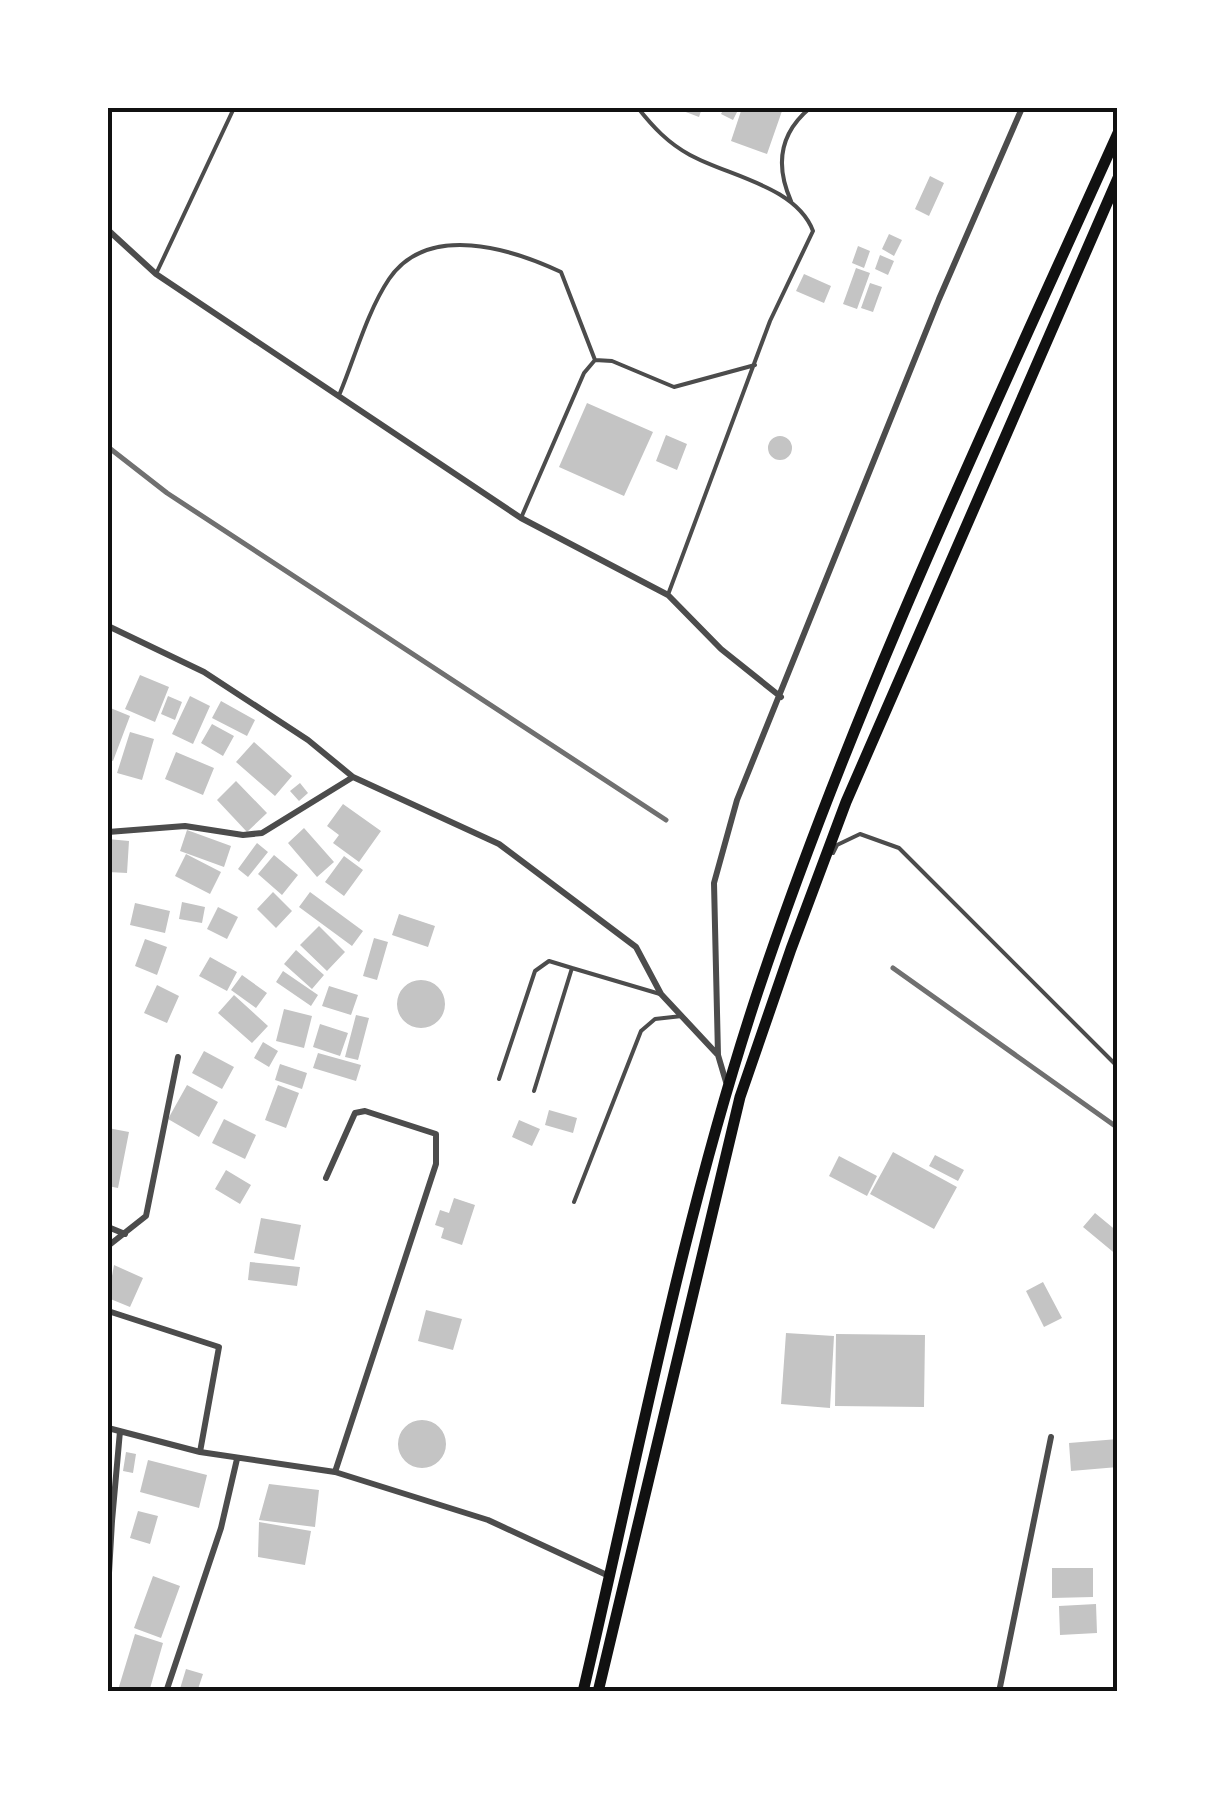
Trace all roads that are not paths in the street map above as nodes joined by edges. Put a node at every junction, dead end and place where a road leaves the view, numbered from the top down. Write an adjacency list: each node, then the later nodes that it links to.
1 (234, 108): 9 (lane)
2 (638, 108): 7 (lane)
3 (810, 108): 7 (lane)
4 (1022, 108): 16 (street)
5 (1118, 133): 27 (highway)
6 (1118, 178): 19 (highway)
7 (791, 201): 11 (lane)
8 (108, 230): 9 (street)
9 (156, 274): 12 (street)
10 (595, 360): 11 (lane); 12 (lane); 13 (lane)
11 (755, 365): 14 (lane)
12 (340, 393): 13 (street)
13 (521, 518): 14 (street)
14 (668, 595): 16 (street)
15 (108, 623): 17 (street)
16 (782, 696): 23 (street)
17 (353, 777): 18 (street); 21 (street)
18 (108, 832)
19 (817, 878): 25 (lane); 29 (highway)
20 (572, 968): 21 (lane); 26 (lane); 28 (lane)
21 (662, 994): 22 (street)
22 (682, 1016): 23 (street); 31 (lane)
23 (718, 1055): 27 (street)
24 (178, 1057): 33 (street)
25 (1118, 1067)
26 (499, 1079)
27 (728, 1087): 29 (street); 43 (highway)
28 (534, 1091)
29 (740, 1097): 47 (highway)
30 (326, 1178): 41 (street)
31 (574, 1202)
32 (108, 1227): 33 (street)
33 (126, 1234): 34 (street)
34 (108, 1246)
35 (108, 1312): 39 (street)
36 (108, 1428): 37 (street)
37 (120, 1431): 39 (street); 42 (street)
38 (1051, 1438): 48 (street)
39 (200, 1452): 40 (street)
40 (237, 1458): 41 (street); 45 (street)
41 (335, 1472): 43 (street)
42 (110, 1520): 44 (street)
43 (610, 1576): 46 (highway)
44 (108, 1590)
45 (166, 1692)
46 (583, 1692)
47 (598, 1692)
48 (1000, 1692)

